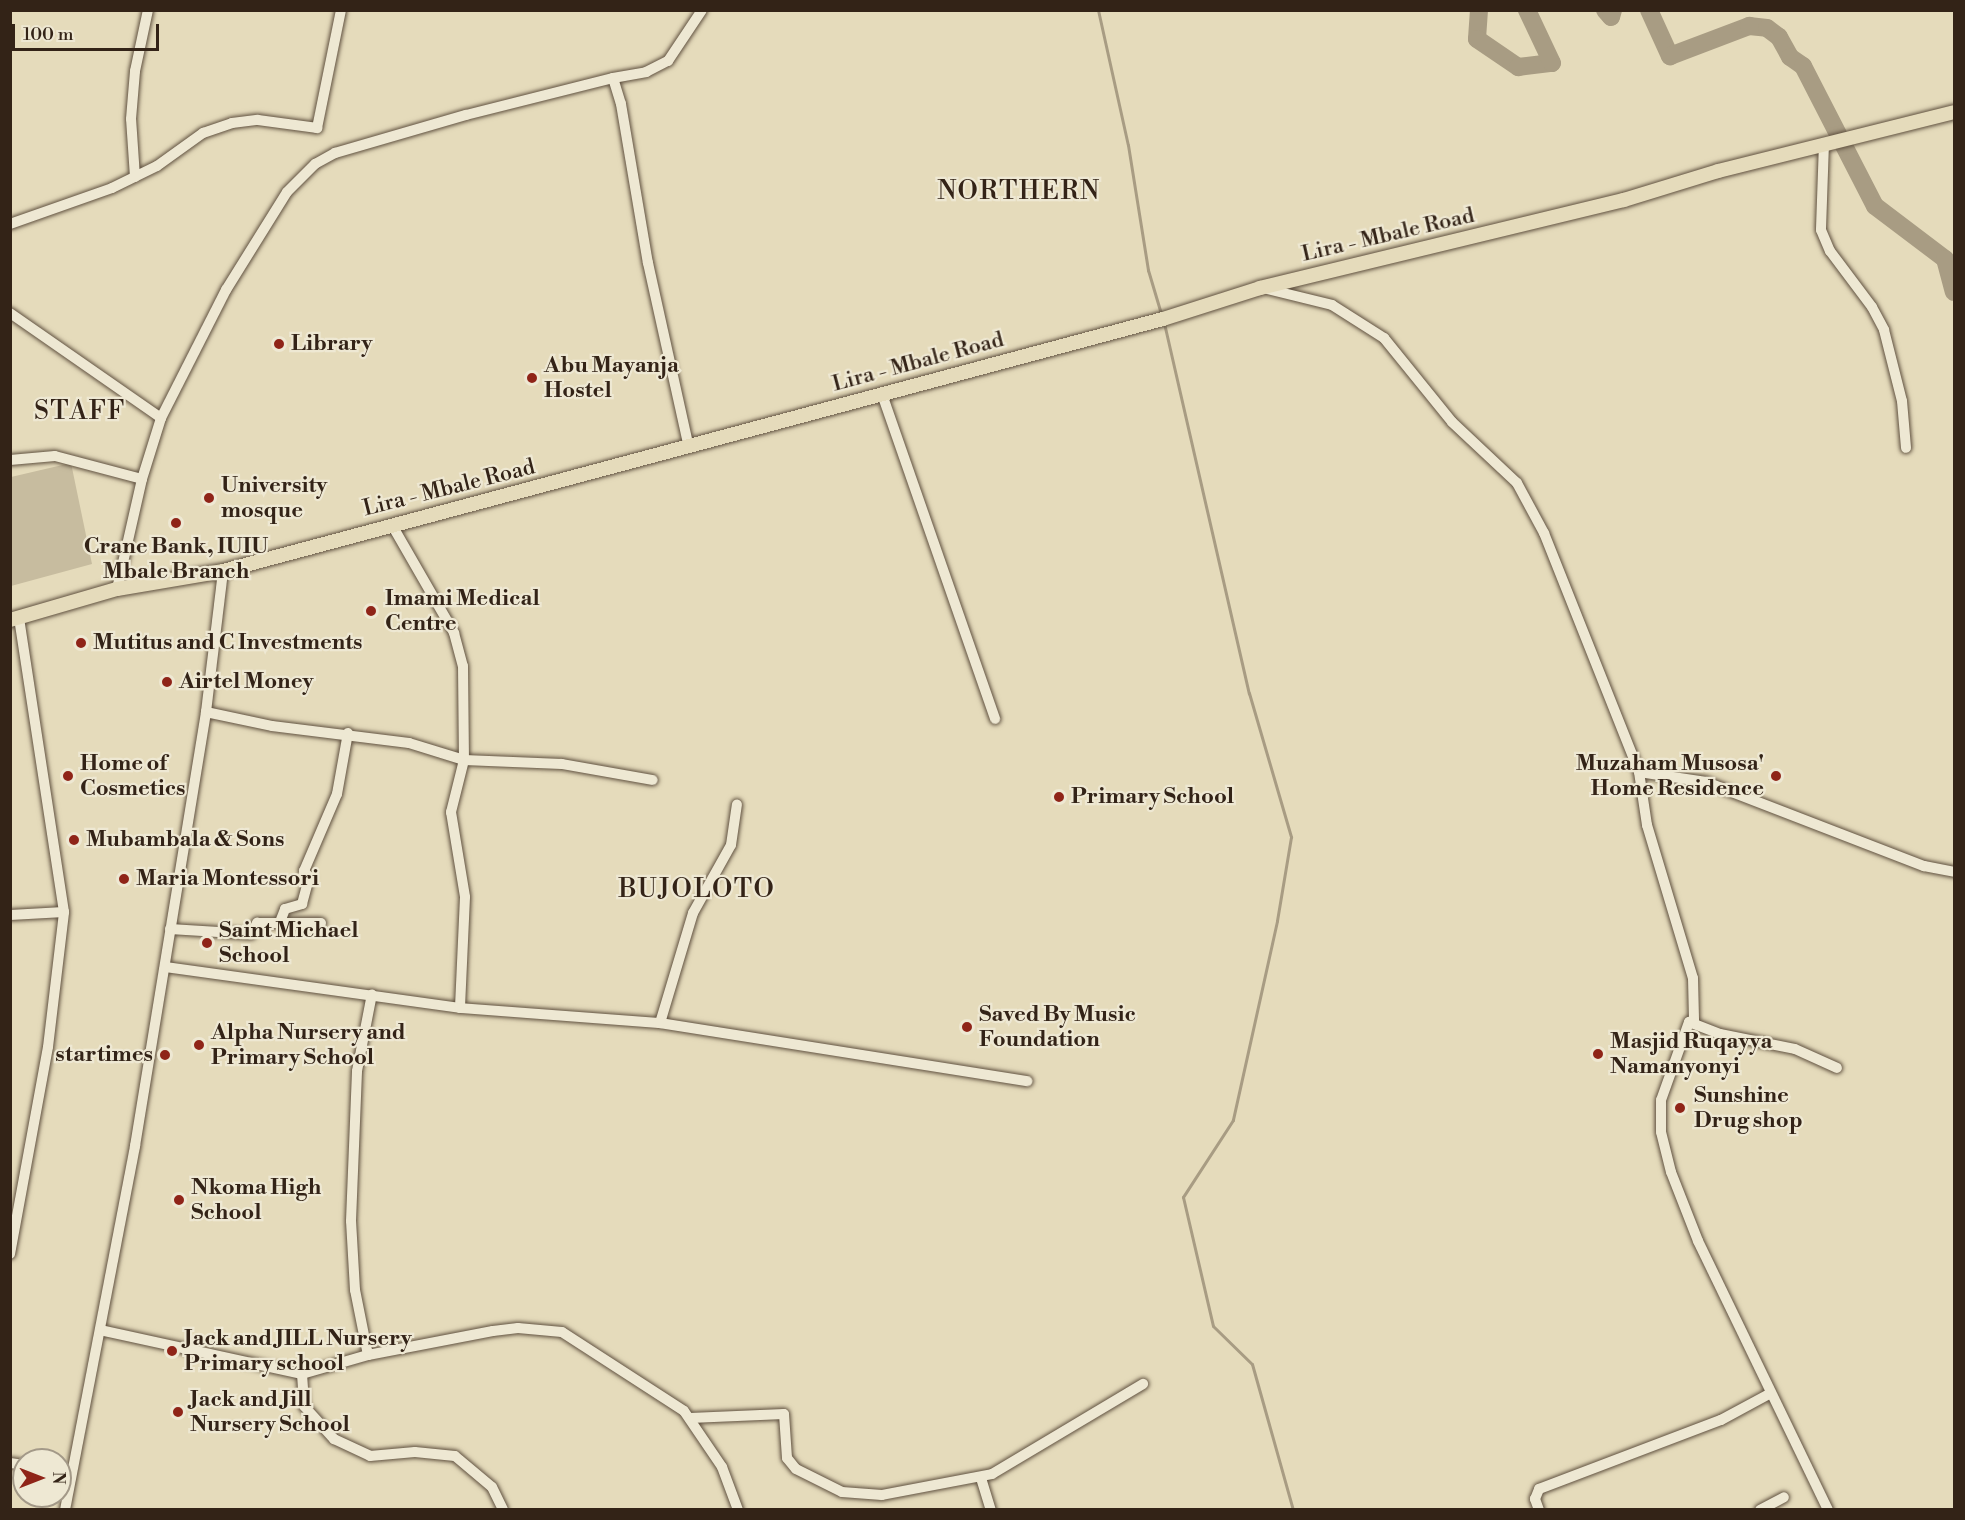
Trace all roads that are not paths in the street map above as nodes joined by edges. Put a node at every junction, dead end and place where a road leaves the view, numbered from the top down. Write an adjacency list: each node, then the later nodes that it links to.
1 (148, 10): 7 (street)
2 (341, 10): 7 (street)
3 (702, 10): 4 (street)
4 (613, 78): 12 (street); 13 (street)
5 (1954, 112): 6 (main road, Lira - Mbale Road)
6 (1830, 142): 9 (main road, Lira - Mbale Road); 14 (street)
7 (135, 177): 8 (street)
8 (10, 224)
9 (1260, 288): 11 (main road, Lira - Mbale Road); 25 (street)
10 (10, 313): 12 (street)
11 (882, 394): 13 (main road, Lira - Mbale Road); 22 (street)
12 (161, 418): 16 (street)
13 (688, 443): 17 (main road, Lira - Mbale Road)
14 (1906, 448)
15 (10, 460): 16 (street)
16 (142, 479): 19 (street)
17 (392, 525): 18 (main road, Lira - Mbale Road); 24 (street)
18 (223, 571): 19 (main road, Lira - Mbale Road); 21 (street)
19 (117, 589): 20 (main road, Lira - Mbale Road)
20 (15, 619): 29 (street)
21 (206, 712): 23 (street); 33 (street)
22 (995, 719)
23 (348, 733): 24 (street); 31 (street)
24 (464, 760): 26 (street); 36 (street)
25 (1639, 772): 28 (street); 37 (street)
26 (653, 780)
27 (737, 804): 38 (street)
28 (1954, 872)
29 (64, 912): 30 (street); 41 (street)
30 (10, 915)
31 (280, 922): 32 (street); 33 (street)
32 (321, 923)
33 (170, 929): 34 (street)
34 (165, 967): 35 (street); 43 (street)
35 (372, 994): 36 (street); 44 (street)
36 (460, 1008): 38 (street)
37 (1689, 1022): 39 (street); 47 (street)
38 (660, 1023): 40 (street)
39 (1837, 1068)
40 (1027, 1081)
41 (13, 1227): 42 (street)
42 (10, 1254)
43 (100, 1330): 45 (street); 49 (street)
44 (368, 1355): 45 (street); 48 (street)
45 (302, 1374): 52 (street)
46 (1143, 1384): 50 (street)
47 (1769, 1394): 55 (street); 57 (street)
48 (690, 1418): 50 (street); 53 (street)
49 (71, 1448)
50 (981, 1478): 54 (street)
51 (1784, 1497): 56 (street)
52 (503, 1509)
53 (738, 1509)
54 (991, 1509)
55 (1539, 1509)
56 (1760, 1509)
57 (1828, 1509)

